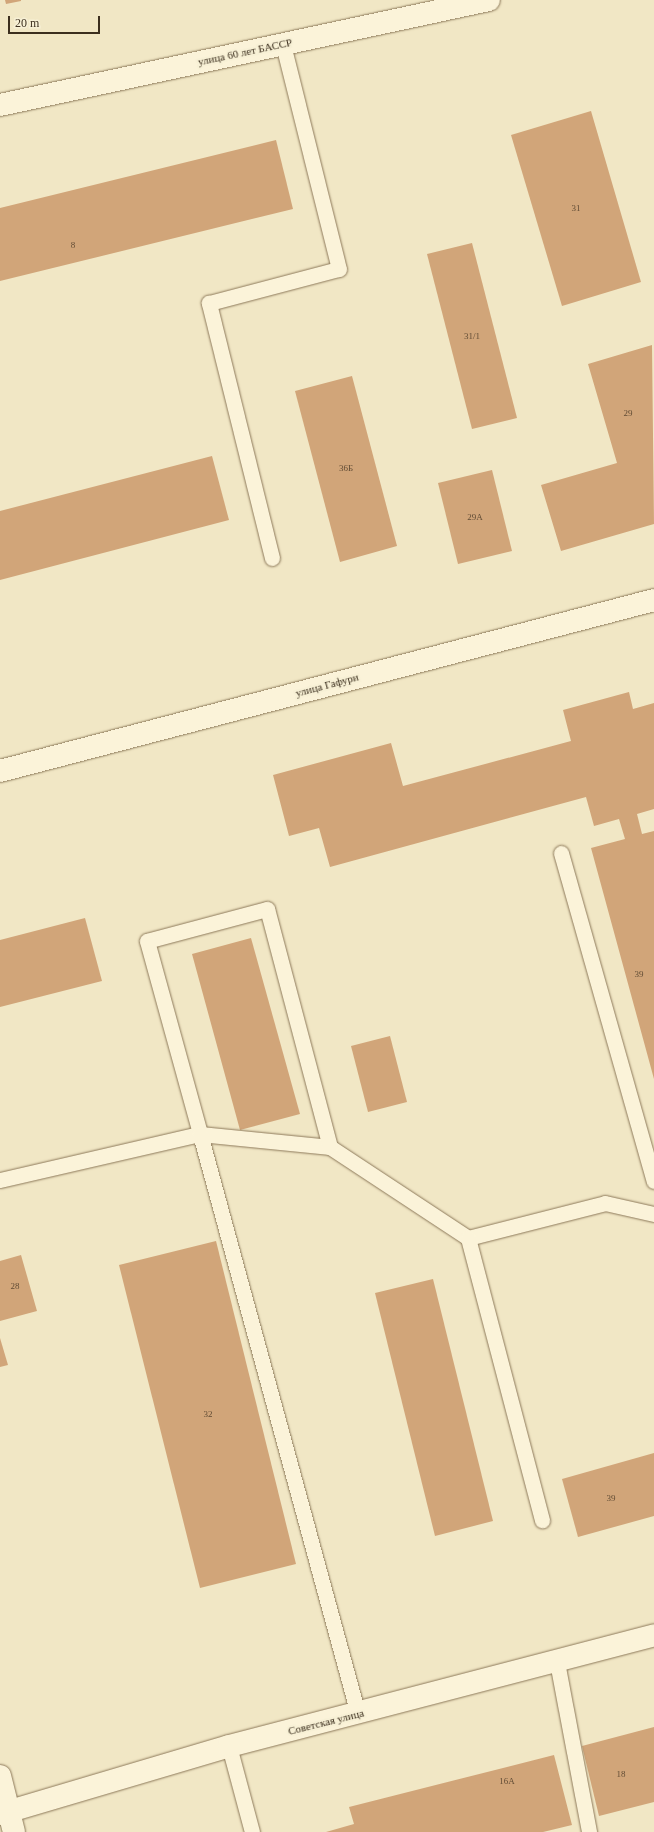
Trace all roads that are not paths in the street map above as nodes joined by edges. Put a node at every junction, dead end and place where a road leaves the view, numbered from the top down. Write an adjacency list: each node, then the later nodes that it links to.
1 (489, 0): 2 (street, улица 60 лет БАССР)
2 (283, 44): 3 (street, улица 60 лет БАССР); 4 (lane)
3 (0, 105)
4 (272, 558)
5 (654, 600): 6 (street, улица Гафури)
6 (0, 771)
7 (561, 853): 11 (lane)
8 (200, 1134): 9 (lane); 9 (lane); 10 (lane); 17 (lane)
9 (330, 1147): 13 (lane)
10 (0, 1180)
11 (654, 1181)
12 (654, 1214): 13 (lane)
13 (468, 1238): 14 (lane)
14 (542, 1520)
15 (654, 1635): 16 (street, Советская улица)
16 (557, 1662): 17 (street, Советская улица); 23 (lane)
17 (358, 1714): 18 (street, Советская улица)
18 (229, 1746): 20 (street, Советская улица); 22 (lane)
19 (0, 1776): 20 (street)
20 (4, 1812): 21 (street)
21 (14, 1832)
22 (252, 1832)
23 (589, 1832)

